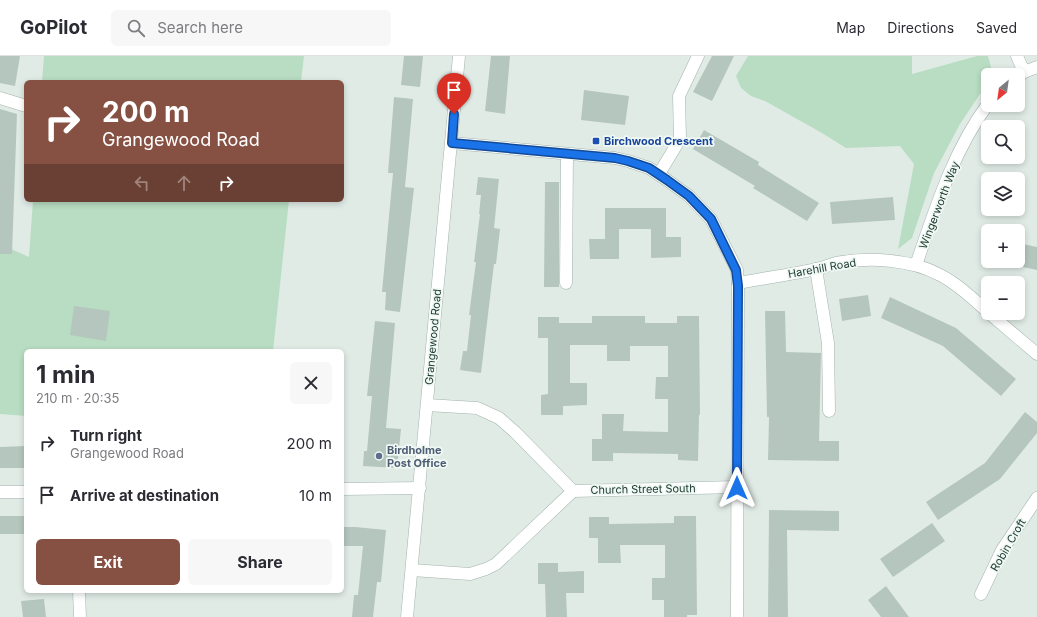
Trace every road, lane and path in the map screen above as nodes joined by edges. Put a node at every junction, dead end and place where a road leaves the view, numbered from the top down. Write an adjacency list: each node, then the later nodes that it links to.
1 (459, 56): 10 (street, Grangewood Road)
2 (698, 56): 12 (street)
3 (1017, 56): 5 (street)
4 (1037, 67): 6 (street)
5 (1020, 68)
6 (1025, 72)
7 (0, 98): 8 (street)
8 (24, 105)
9 (982, 112): 13 (street, Wingerworth Way)
10 (452, 143): 11 (street); 20 (street, Grangewood Road)
11 (567, 154): 12 (street); 15 (street)
12 (658, 174): 16 (street)
13 (916, 265): 14 (street, Harehill Road); 17 (street, Harehill Road)
14 (816, 269): 16 (street, Harehill Road); 21 (street)
15 (566, 283)
16 (738, 283): 23 (street)
17 (981, 307)
18 (996, 320): 19 (street, Harehill Road)
19 (1037, 354)
20 (427, 405): 22 (street, Grangewood Road); 25 (street)
21 (829, 411)
22 (420, 488): 24 (street); 29 (street, Grangewood Road)
23 (737, 488): 25 (street, Church Street South); 34 (street)
24 (344, 489)
25 (574, 491): 29 (street)
26 (0, 492): 27 (street)
27 (24, 492)
28 (1037, 498): 31 (street, Robin Croft)
29 (412, 570): 33 (street, Grangewood Road)
30 (78, 593): 32 (street)
31 (981, 594)
32 (80, 617)
33 (407, 617)
34 (737, 617)

